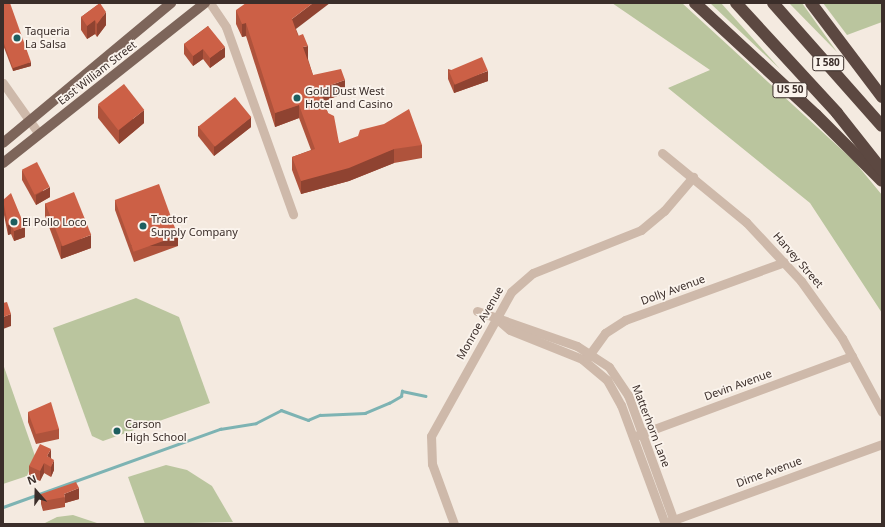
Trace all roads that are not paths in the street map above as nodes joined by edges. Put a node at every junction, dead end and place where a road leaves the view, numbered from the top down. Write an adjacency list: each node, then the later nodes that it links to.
1 (171, 3): 10 (main road, East William Street)
2 (205, 3): 12 (main road, East William Street)
3 (210, 3): 19 (street)
4 (695, 3): 18 (highway, US 50)
5 (736, 3): 16 (highway, I 580)
6 (773, 3): 11 (highway, I 580)
7 (811, 3): 9 (highway)
8 (3, 83): 10 (street)
9 (882, 97)
10 (29, 122): 12 (street); 13 (main road, East William Street)
11 (882, 126)
12 (39, 134): 15 (main road, East William Street)
13 (3, 143)
14 (662, 153): 17 (street, Harvey Street)
15 (3, 163)
16 (882, 170)
17 (693, 178): 20 (street, Harvey Street); 22 (street, Monroe Avenue)
18 (882, 181)
19 (293, 214)
20 (784, 262): 23 (street, Harvey Street); 24 (street, Dolly Avenue)
21 (477, 311): 22 (street, Matterhorn Lane)
22 (496, 318): 24 (street, Matterhorn Lane); 30 (street, Monroe Avenue)
23 (852, 356): 25 (street, Harvey Street); 26 (street, Devin Avenue)
24 (588, 357): 26 (street, Matterhorn Lane); 27 (street, Matterhorn Lane)
25 (882, 412)
26 (642, 434): 27 (street, Devin Avenue); 29 (street, Matterhorn Lane)
27 (633, 437): 31 (street, Matterhorn Lane)
28 (882, 444): 29 (street, Dime Avenue)
29 (674, 522): 31 (street, Dime Avenue)
30 (454, 524)
31 (665, 524)

